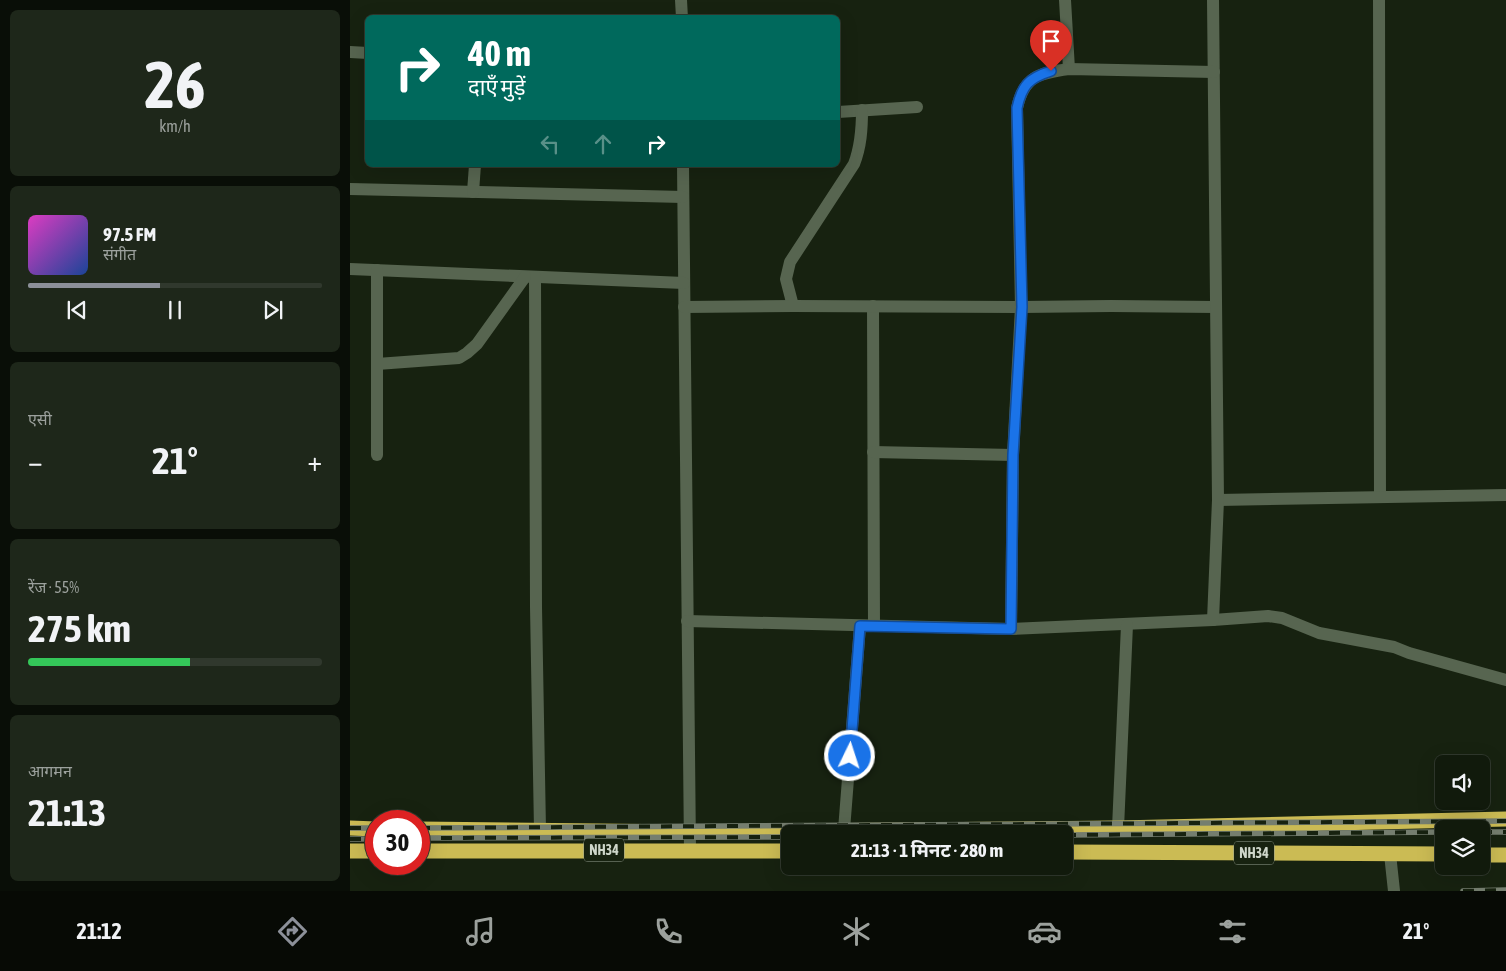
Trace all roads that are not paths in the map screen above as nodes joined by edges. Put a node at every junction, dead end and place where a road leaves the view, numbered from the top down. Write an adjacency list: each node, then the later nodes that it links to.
1 (682, 0): 5 (street)
2 (1065, 0): 8 (street)
3 (1213, 0): 9 (street)
4 (1379, 0): 32 (street)
5 (682, 15)
6 (350, 52): 7 (street)
7 (365, 53)
8 (1069, 69): 9 (street); 25 (street)
9 (1214, 72): 26 (street)
10 (917, 107): 11 (street)
11 (862, 110): 12 (street); 22 (street)
12 (840, 112)
13 (475, 167): 16 (street)
14 (683, 167): 17 (street)
15 (350, 189): 16 (street)
16 (472, 192): 17 (street)
17 (683, 198): 21 (street)
18 (350, 269): 19 (street)
19 (377, 270): 20 (street); 27 (street)
20 (530, 277): 21 (street); 27 (street); 48 (street)
21 (684, 283): 24 (street)
22 (794, 306): 23 (street); 24 (street)
23 (873, 306): 25 (street); 28 (street)
24 (684, 307): 35 (street)
25 (1022, 307): 26 (street); 30 (street)
26 (1216, 308): 33 (street)
27 (377, 364): 29 (street)
28 (873, 452): 30 (street); 38 (street)
29 (377, 455)
30 (1013, 455): 39 (street)
31 (1506, 495): 32 (street)
32 (1380, 497): 33 (street)
33 (1218, 500): 34 (street)
34 (1213, 620): 36 (street); 40 (street)
35 (687, 621): 37 (street); 50 (street)
36 (1127, 625): 39 (street); 45 (street)
37 (860, 626): 38 (street); 42 (street)
38 (874, 626): 39 (street)
39 (1011, 629)
40 (1506, 680)
41 (1506, 819): 45 (highway, NH34)
42 (844, 825)
43 (350, 828): 46 (highway)
44 (1073, 828): 45 (highway, NH34)
45 (1118, 828)
46 (365, 829)
47 (430, 829): 48 (highway, NH34)
48 (540, 830): 50 (highway, NH34)
49 (781, 831): 50 (highway, NH34)
50 (690, 832): 52 (street)
51 (430, 850): 52 (highway, NH34)
52 (690, 850): 55 (highway, NH34)
53 (350, 851): 54 (highway)
54 (365, 851)
55 (781, 851)
56 (1073, 852): 57 (highway, NH34)
57 (1390, 854): 58 (highway, NH34); 61 (street)
58 (1435, 854)
59 (1490, 855): 60 (highway)
60 (1506, 855)
61 (1394, 891)

